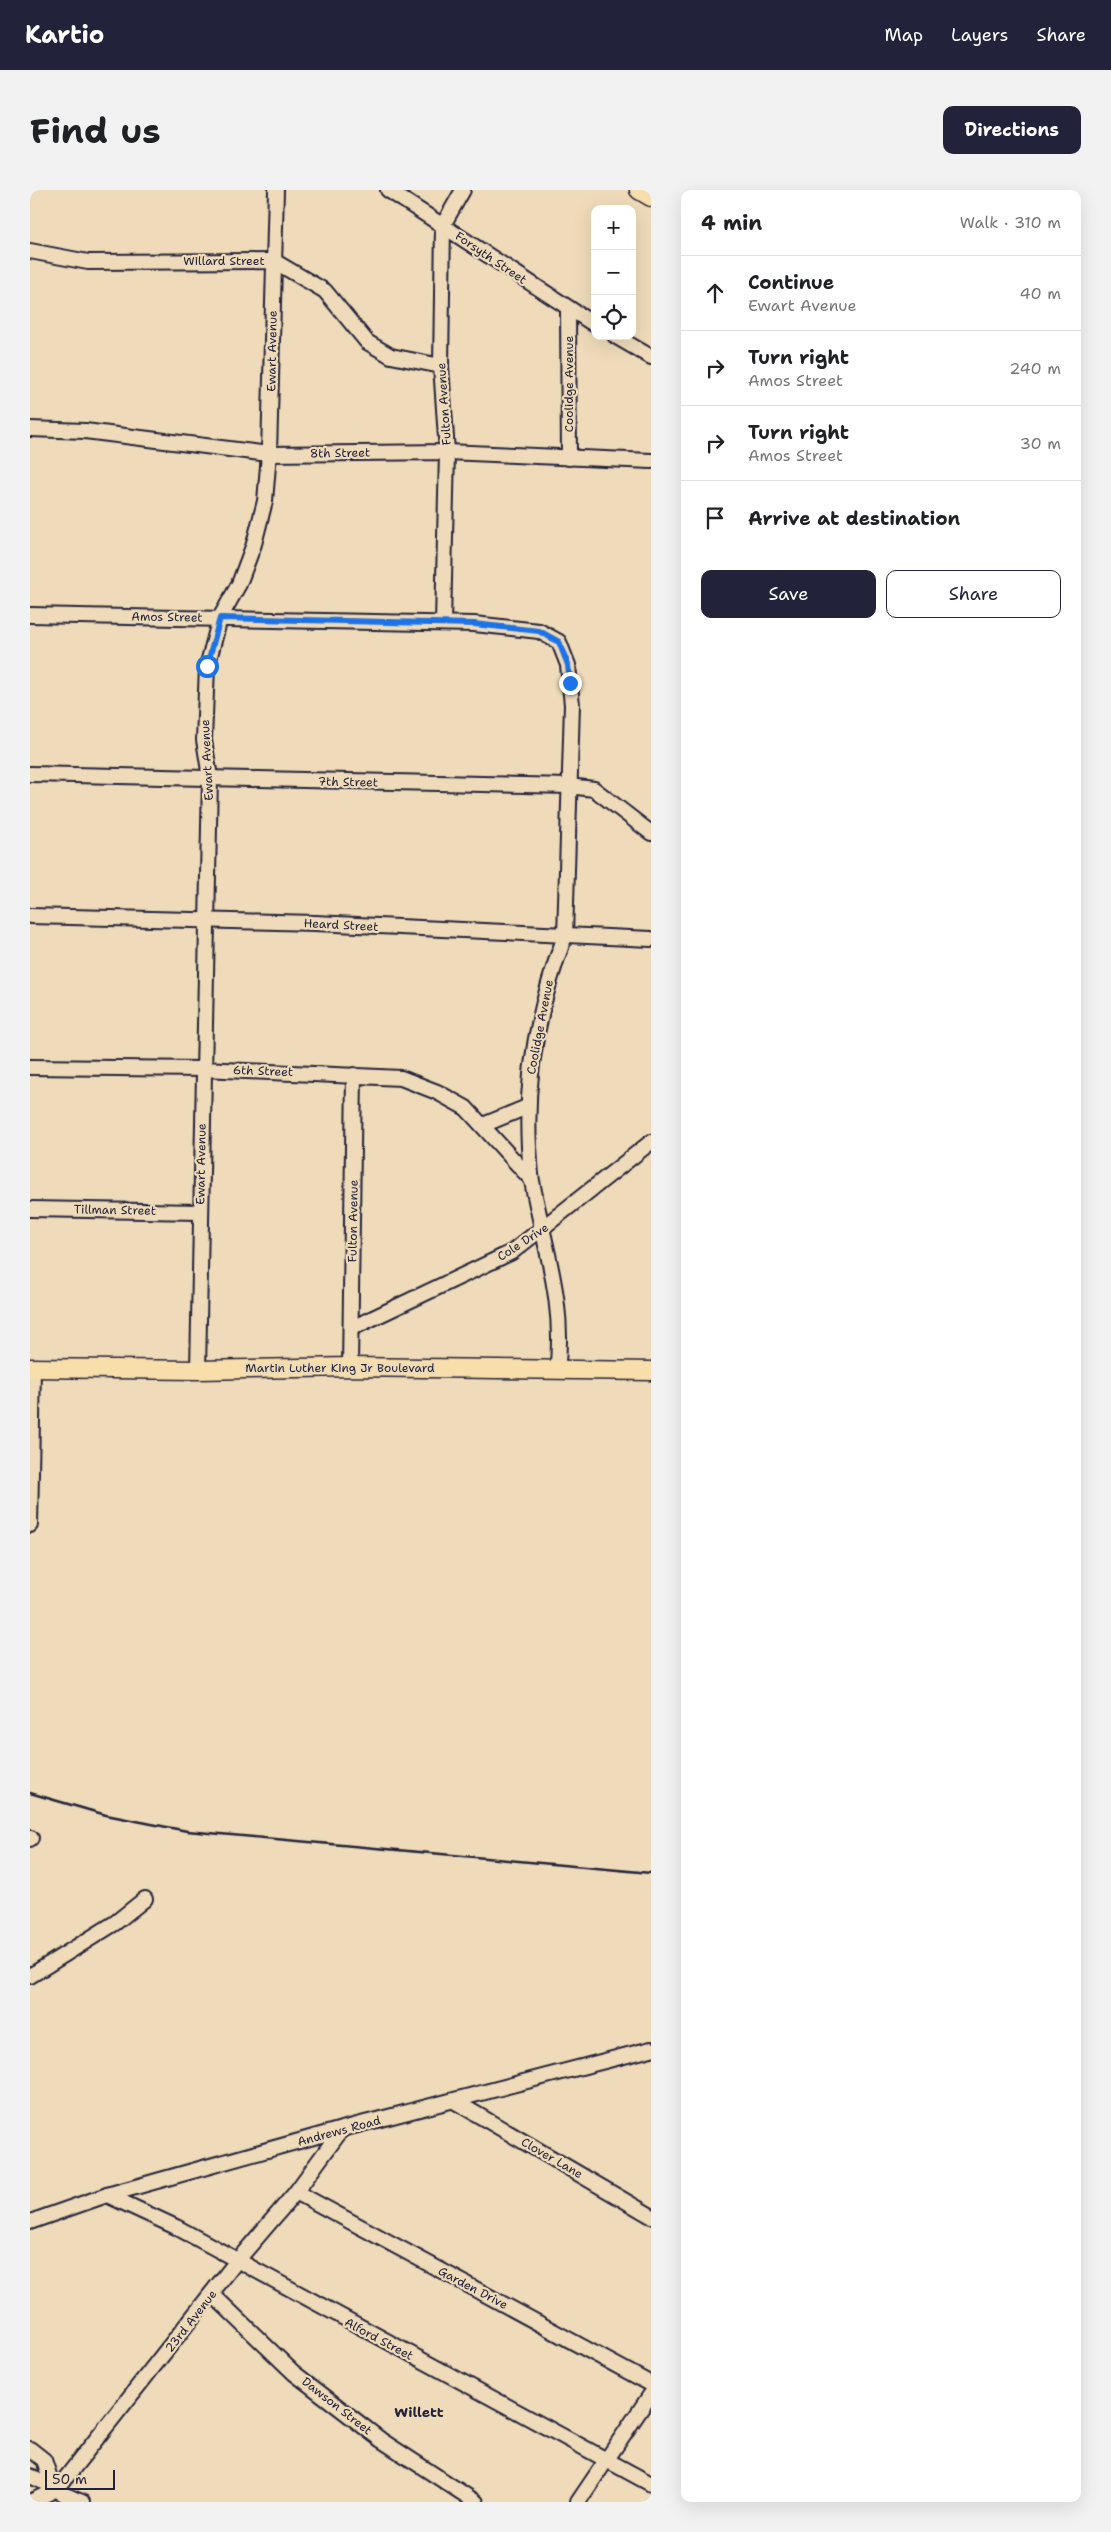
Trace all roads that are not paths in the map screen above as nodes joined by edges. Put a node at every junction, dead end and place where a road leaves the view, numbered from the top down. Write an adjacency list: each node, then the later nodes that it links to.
1 (276, 190): 8 (street, Ewart Avenue)
2 (388, 190): 6 (street, Forsyth Street)
3 (462, 190): 6 (street, Fulton Avenue)
4 (639, 190): 5 (main road)
5 (651, 197)
6 (443, 225): 9 (street, Forsyth Street); 13 (street, Fulton Avenue)
7 (30, 251): 8 (street, Willard Street)
8 (274, 261): 13 (street, Willard Street); 16 (street, Ewart Avenue)
9 (568, 309): 10 (street, Forsyth Street); 17 (street, Coolidge Avenue)
10 (591, 323)
11 (622, 340): 12 (street)
12 (651, 357)
13 (441, 366): 15 (street, Fulton Avenue)
14 (30, 429): 16 (street, 8th Street)
15 (447, 452): 16 (street, 8th Street); 17 (street, 8th Street); 21 (street, Fulton Avenue)
16 (269, 454): 20 (street, Ewart Avenue)
17 (569, 458): 18 (street, 8th Street)
18 (651, 460)
19 (30, 615): 20 (street, Amos Street)
20 (220, 618): 21 (street, Amos Street); 24 (street, Ewart Avenue)
21 (443, 623): 22 (street, Amos Street)
22 (570, 683): 25 (street, Coolidge Avenue)
23 (30, 774): 24 (street, 7th Street)
24 (210, 777): 25 (street, 7th Street); 28 (street, Ewart Avenue)
25 (569, 786): 26 (street, 7th Street); 29 (street, Coolidge Avenue)
26 (651, 833)
27 (30, 916): 28 (street, Heard Street)
28 (206, 920): 29 (street, Heard Street); 32 (street, Ewart Avenue)
29 (565, 936): 30 (street, Heard Street); 34 (street, Coolidge Avenue)
30 (651, 939)
31 (30, 1067): 32 (street, 6th Street)
32 (203, 1069): 33 (street, 6th Street); 39 (street, Ewart Avenue)
33 (354, 1075): 35 (street, 6th Street); 41 (street, Fulton Avenue)
34 (527, 1107): 35 (street); 37 (street, Coolidge Avenue)
35 (483, 1125): 37 (street, 6th Street)
36 (651, 1142): 40 (street, Cole Drive)
37 (531, 1179): 40 (street, Coolidge Avenue)
38 (30, 1209): 39 (street, Tillman Street)
39 (200, 1212): 44 (street, Ewart Avenue)
40 (543, 1230): 41 (street, Cole Drive); 45 (street, Coolidge Avenue)
41 (352, 1328): 42 (street, Fulton Avenue)
42 (350, 1367): 44 (main road, Martin Luther King Jr Boulevard); 45 (main road, Martin Luther King Jr Boulevard)
43 (32, 1368): 44 (main road, Martin Luther King Jr Boulevard); 47 (street)
44 (198, 1370)
45 (557, 1371): 46 (main road, Martin Luther King Jr Boulevard)
46 (651, 1371)
47 (30, 1525)
48 (145, 1899): 49 (street)
49 (30, 1976)
50 (651, 2049): 51 (street, Andrews Road)
51 (454, 2101): 52 (street, Andrews Road); 55 (street, Clover Lane)
52 (342, 2129): 53 (street, 23rd Avenue); 54 (street, Andrews Road)
53 (296, 2192): 57 (street, 23rd Avenue); 59 (street, Garden Drive)
54 (107, 2195): 56 (street, Andrews Road); 57 (street, Alford Street)
55 (651, 2216)
56 (30, 2222)
57 (236, 2262): 58 (street, 23rd Avenue); 62 (street, Alford Street)
58 (212, 2294): 65 (street, 23rd Avenue); 68 (street, Dawson Street)
59 (651, 2384)
60 (651, 2394): 62 (street)
61 (30, 2449): 65 (street)
62 (607, 2461): 64 (street, Alford Street); 69 (street)
63 (30, 2476): 65 (street)
64 (651, 2484)
65 (61, 2493): 66 (street, 23rd Avenue); 67 (street)
66 (30, 2502)
67 (82, 2502)
68 (476, 2502)
69 (578, 2502)

